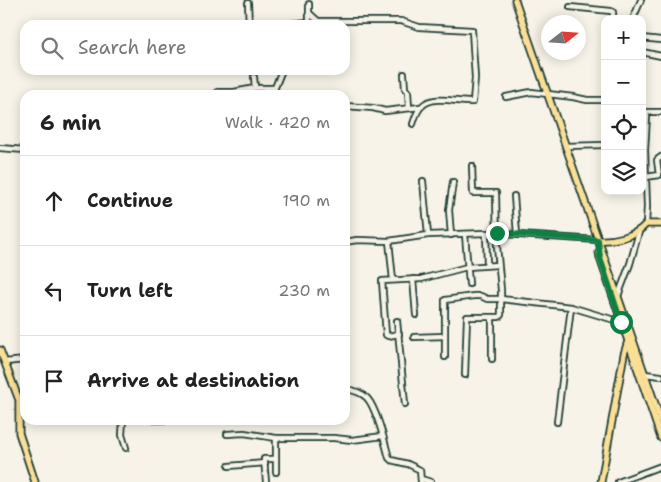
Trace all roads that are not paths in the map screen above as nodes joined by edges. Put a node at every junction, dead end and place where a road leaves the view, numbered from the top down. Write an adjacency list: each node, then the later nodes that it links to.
1 (516, 0): 23 (main road)
2 (641, 0): 8 (street)
3 (248, 3): 9 (street)
4 (310, 4): 6 (street)
5 (570, 7): 7 (street)
6 (309, 13): 10 (street); 11 (street)
7 (613, 15)
8 (635, 15)
9 (249, 20)
10 (309, 20)
11 (317, 20)
12 (350, 21): 27 (street)
13 (646, 38): 14 (street)
14 (661, 40)
15 (646, 53): 16 (street)
16 (661, 56)
17 (404, 74): 28 (street)
18 (280, 75): 21 (street)
19 (254, 77): 20 (street)
20 (255, 88): 21 (street); 22 (street)
21 (274, 88)
22 (249, 90)
23 (547, 95): 24 (street); 25 (street); 34 (main road)
24 (506, 97)
25 (601, 100)
26 (350, 106): 28 (street)
27 (420, 107): 28 (street); 32 (street)
28 (409, 108)
29 (646, 111): 30 (street)
30 (661, 112)
31 (646, 114): 39 (street)
32 (413, 124)
33 (601, 145): 34 (street)
34 (565, 146): 54 (main road)
35 (0, 148): 36 (street)
36 (20, 150)
37 (661, 157): 39 (street)
38 (472, 166): 47 (street)
39 (646, 177): 43 (street)
40 (423, 181): 50 (street)
41 (452, 182): 51 (street)
42 (514, 196): 49 (street)
43 (646, 224): 44 (main road); 45 (main road)
44 (661, 224)
45 (639, 232): 54 (main road); 61 (street)
46 (486, 233): 47 (street); 48 (street); 55 (street)
47 (497, 233): 49 (street); 56 (street)
48 (465, 234): 51 (street); 57 (street)
49 (516, 234): 54 (street)
50 (428, 235): 51 (street); 52 (street)
51 (451, 235)
52 (389, 240): 53 (street); 59 (street)
53 (350, 241)
54 (598, 242): 61 (main road); 67 (main road)
55 (487, 265): 56 (street); 57 (street)
56 (498, 265): 62 (street)
57 (468, 266): 58 (street); 60 (street)
58 (413, 279): 59 (street); 64 (street)
59 (393, 280): 68 (street)
60 (469, 284)
61 (618, 296): 77 (main road)
62 (501, 298): 63 (street); 65 (street); 69 (street)
63 (571, 307): 67 (street); 83 (street)
64 (416, 315)
65 (492, 317): 74 (street); 78 (street)
66 (397, 321): 68 (street)
67 (621, 322): 71 (main road)
68 (399, 334): 81 (street)
69 (445, 336): 70 (street); 73 (street)
70 (414, 337)
71 (628, 341): 88 (main road); 99 (main road)
72 (0, 350): 76 (main road)
73 (445, 357)
74 (492, 359)
75 (20, 360): 76 (street)
76 (4, 362): 96 (main road)
77 (645, 374): 79 (street); 82 (main road)
78 (465, 375)
79 (661, 376)
80 (350, 390): 86 (street)
81 (405, 404)
82 (661, 421)
83 (557, 422)
84 (123, 425): 89 (street)
85 (227, 434): 87 (street)
86 (383, 436): 87 (street); 95 (street)
87 (276, 438): 90 (street)
88 (661, 438)
89 (126, 448)
90 (276, 459): 91 (street); 94 (street)
91 (265, 463): 92 (street); 97 (street)
92 (229, 466)
93 (661, 466): 100 (street)
94 (276, 472)
95 (421, 481): 98 (street)
96 (35, 482)
97 (266, 482)
98 (431, 482)
99 (601, 482)
100 (618, 482)

